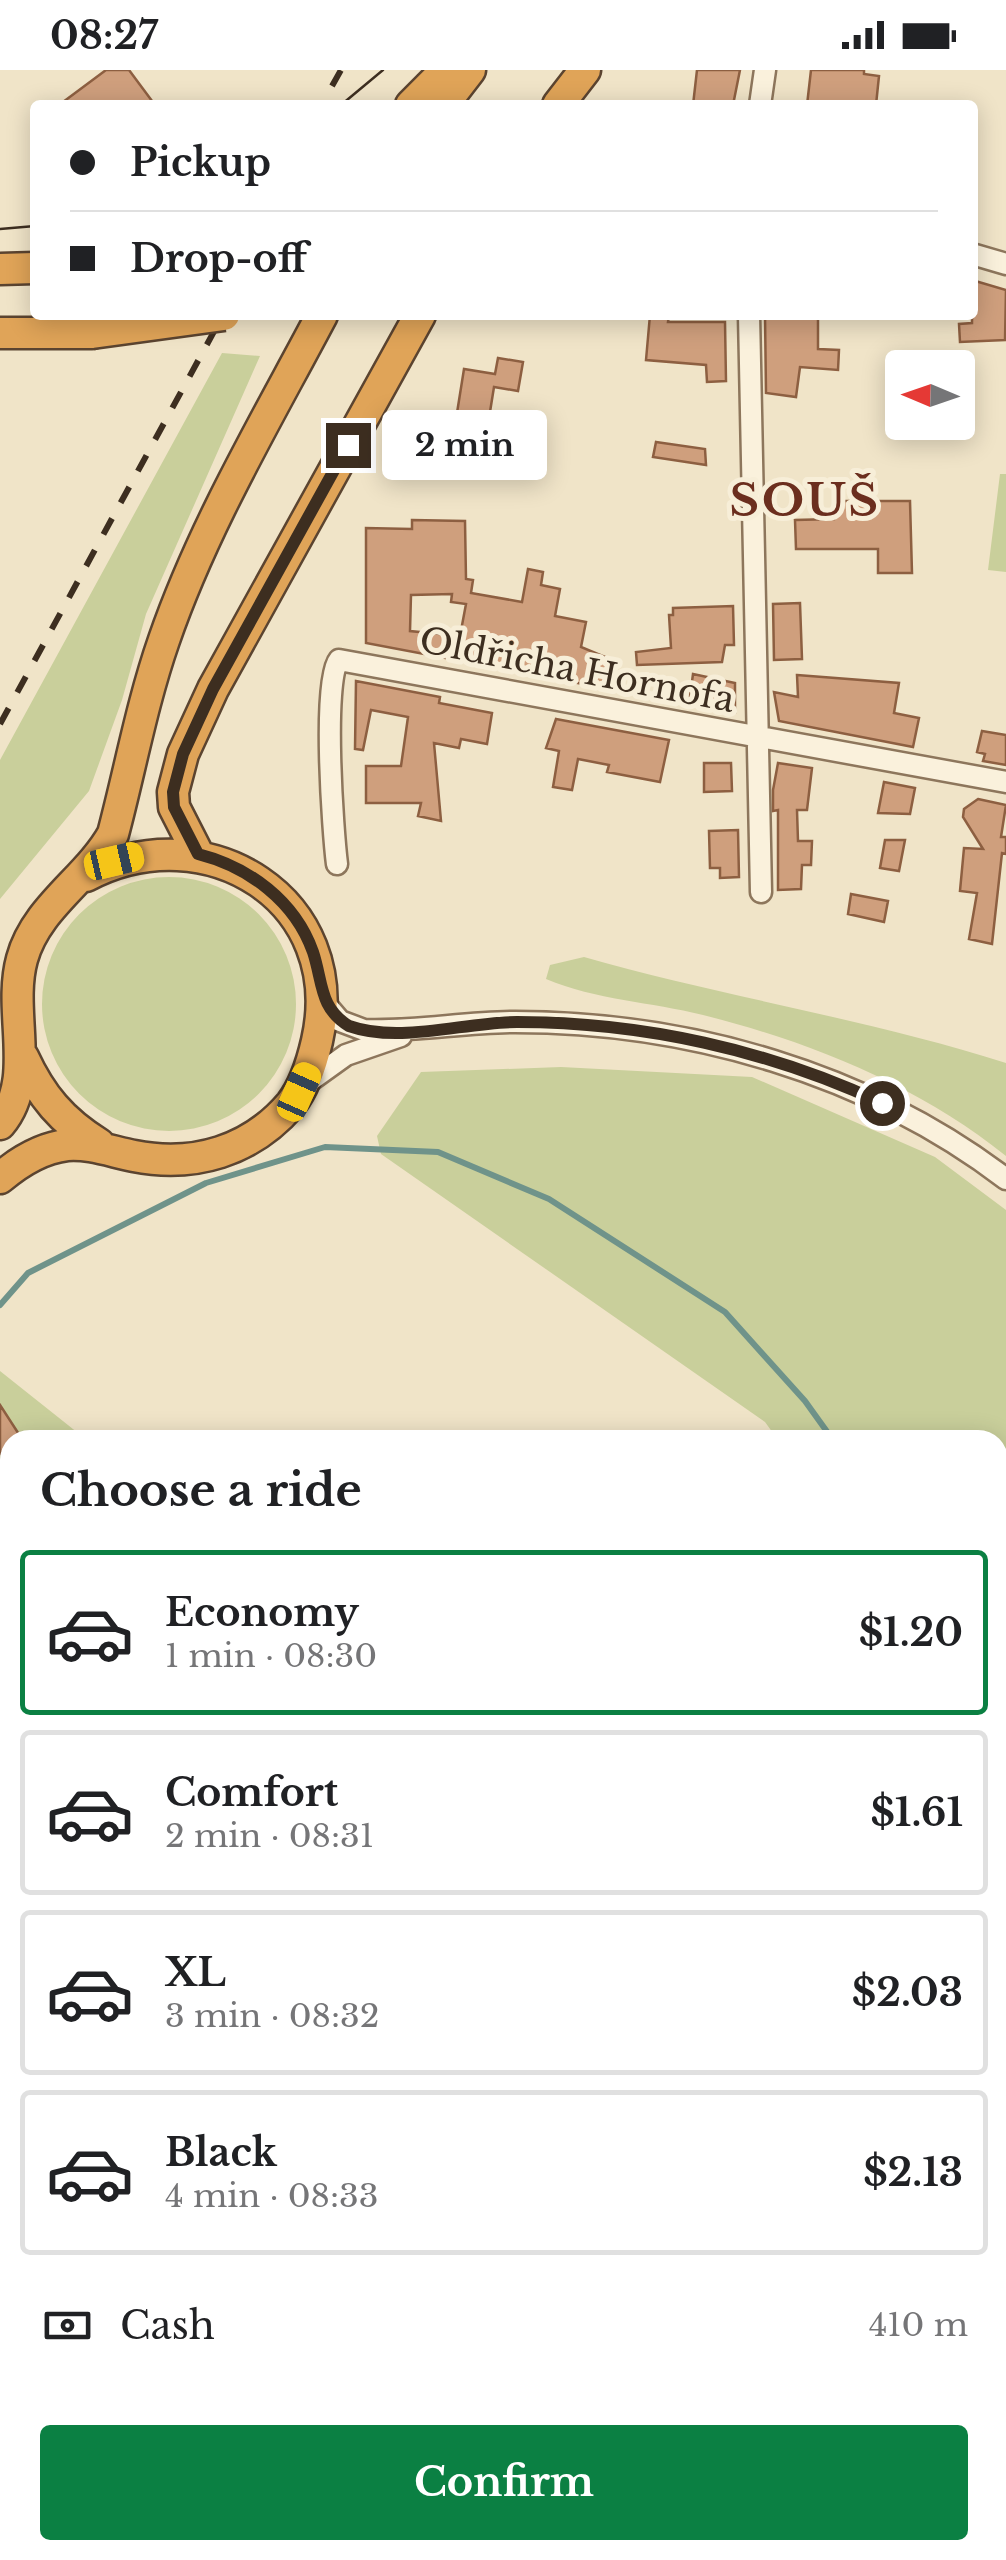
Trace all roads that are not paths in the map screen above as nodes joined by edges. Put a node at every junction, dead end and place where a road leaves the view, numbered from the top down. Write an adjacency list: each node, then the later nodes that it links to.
1 (446, 70): 6 (highway)
2 (470, 70): 7 (highway)
3 (585, 70): 8 (highway)
4 (598, 70): 9 (highway)
5 (766, 70): 10 (street)
6 (416, 100)
7 (447, 100)
8 (562, 100)
9 (580, 100)
10 (761, 100)
11 (978, 256): 12 (street)
12 (1006, 264)
13 (30, 268): 14 (highway)
14 (0, 269)
15 (187, 320): 19 (highway, bridge)
16 (319, 320): 24 (highway)
17 (417, 320): 22 (highway)
18 (749, 320): 20 (street)
19 (0, 333)
20 (758, 737): 21 (street, Oldřicha Hornofa); 23 (street, Oldřicha Hornofa); 25 (street)
21 (1006, 782)
22 (198, 854): 24 (highway); 26 (highway)
23 (337, 864)
24 (79, 880): 28 (highway)
25 (761, 892)
26 (322, 1000): 27 (street); 29 (highway)
27 (417, 1030): 29 (street); 33 (street)
28 (20, 1050): 30 (highway); 31 (highway)
29 (299, 1092): 31 (highway)
30 (0, 1124)
31 (107, 1149): 32 (highway)
32 (0, 1178)
33 (1006, 1179)

